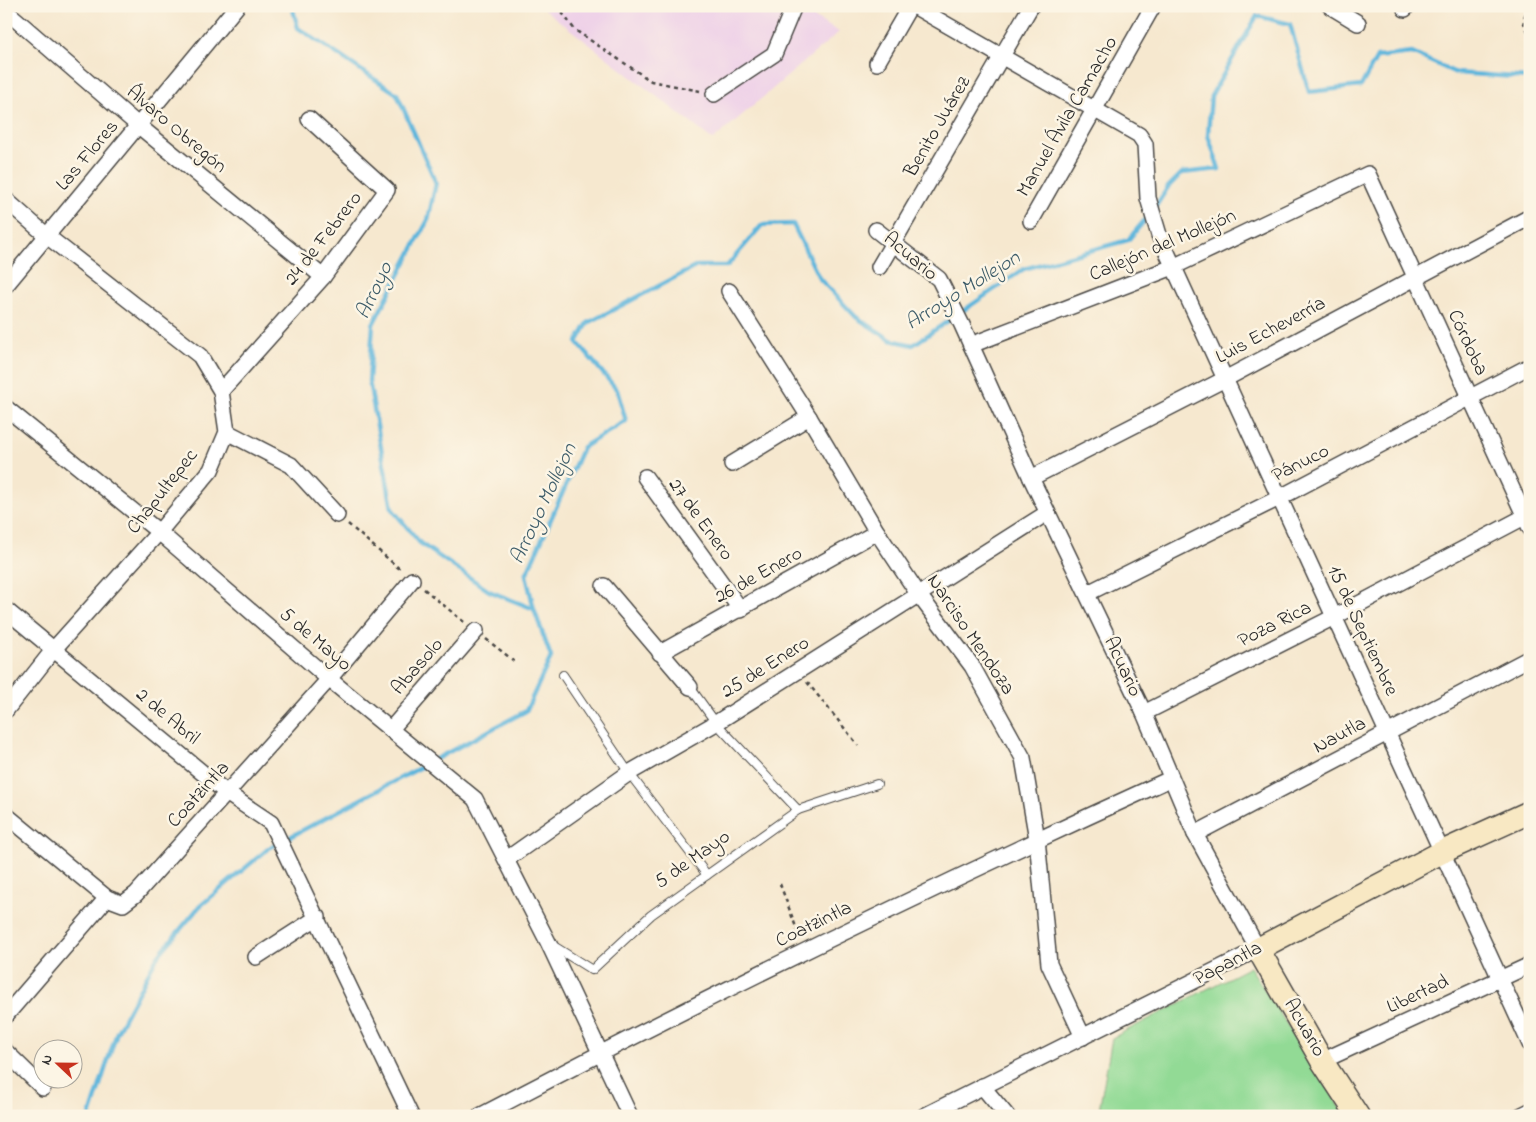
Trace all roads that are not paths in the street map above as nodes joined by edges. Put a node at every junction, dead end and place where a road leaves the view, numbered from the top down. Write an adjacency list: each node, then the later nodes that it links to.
1 (237, 6): 15 (street, Las Flores)
2 (794, 6): 12 (street)
3 (910, 6): 11 (street)
4 (914, 6): 10 (street)
5 (1031, 6): 10 (street, Benito Juárez)
6 (1153, 6): 13 (street, Manuel Ávila Camacho)
7 (1330, 6): 9 (street)
8 (6, 11): 15 (street, Álvaro Obregón)
9 (1358, 23)
10 (1001, 58): 13 (street); 22 (street, Benito Juárez)
11 (877, 63)
12 (714, 94)
13 (1095, 109): 19 (street, Manuel Ávila Camacho); 24 (street, 15 de Septiembre)
14 (309, 119): 25 (street, 24 de Febrero)
15 (139, 126): 21 (street, Las Flores); 25 (street, Álvaro Obregón)
16 (1368, 174): 24 (street, Callejón del Mollejón); 26 (street, Córdoba)
17 (6, 200): 21 (street)
18 (1530, 217): 26 (street, Luis Echeverría)
19 (1031, 221)
20 (876, 230): 22 (street, Acuario)
21 (47, 236): 27 (street, Las Flores); 32 (street)
22 (894, 242): 23 (street, Benito Juárez); 29 (street, Acuario)
23 (879, 267)
24 (1173, 267): 29 (street, Callejón del Mollejón); 31 (street, 15 de Septiembre)
25 (323, 277): 32 (street, 24 de Febrero)
26 (1415, 277): 31 (street, Luis Echeverría); 33 (street, Córdoba)
27 (6, 285)
28 (729, 291): 35 (street, Narciso Mendoza)
29 (971, 345): 39 (street, Acuario)
30 (1530, 366): 33 (street, Pánuco)
31 (1224, 379): 39 (street, Luis Echeverría); 40 (street, 15 de Septiembre)
32 (221, 391): 36 (street)
33 (1471, 398): 40 (street, Pánuco); 43 (street, Córdoba)
34 (6, 408): 44 (street, 5 de Mayo)
35 (809, 417): 37 (street); 45 (street, Narciso Mendoza)
36 (227, 432): 42 (street); 44 (street, Chapultepec)
37 (732, 464)
38 (645, 477): 51 (street, 27 de Enero)
39 (1031, 478): 41 (street, Acuario)
40 (1279, 498): 48 (street, Pánuco); 52 (street, 15 de Septiembre)
41 (1047, 513): 48 (street, Acuario); 49 (street, 25 de Enero)
42 (337, 515)
43 (1528, 519): 52 (street, Poza Rica)
44 (159, 532): 54 (street, Chapultepec); 58 (street, 5 de Mayo)
45 (877, 532): 49 (street, Narciso Mendoza); 51 (street, 26 de Enero)
46 (412, 580): 58 (street, Coatzintla)
47 (604, 586): 55 (street)
48 (1088, 593): 61 (street, Acuario)
49 (919, 595): 62 (street, 25 de Enero); 73 (street, Narciso Mendoza)
50 (6, 610): 54 (street, 2 de Abril)
51 (741, 610): 55 (street, 26 de Enero)
52 (1334, 618): 61 (street, Poza Rica); 64 (street, 15 de Septiembre)
53 (476, 631): 63 (street, Abasolo)
54 (54, 649): 60 (street, Chapultepec); 68 (street, 2 de Abril)
55 (660, 653): 59 (street)
56 (1530, 658): 64 (street, Nautla)
57 (563, 675): 65 (lane)
58 (329, 679): 63 (street, 5 de Mayo); 68 (street, Coatzintla)
59 (690, 687): 62 (lane)
60 (6, 710)
61 (1144, 713): 66 (street, Acuario)
62 (716, 723): 65 (street, 25 de Enero); 69 (lane)
63 (397, 734): 75 (street, 5 de Mayo)
64 (1387, 734): 72 (street, Nautla); 74 (street, 15 de Septiembre)
65 (629, 773): 75 (street, 25 de Enero); 76 (lane)
66 (1170, 779): 72 (street, Acuario); 73 (street, Coatzintla)
67 (877, 784): 69 (lane, 5 de Mayo)
68 (228, 794): 77 (street, Coatzintla); 78 (street, 2 de Abril)
69 (798, 810): 76 (lane, 5 de Mayo)
70 (1530, 812): 74 (street, Papantla)
71 (6, 815): 77 (street)
72 (1195, 834): 80 (street, Acuario)
73 (1037, 839): 85 (street, Narciso Mendoza); 88 (street, Coatzintla)
74 (1442, 852): 80 (street, Papantla); 83 (street, 15 de Septiembre)
75 (507, 859): 79 (street, 5 de Mayo)
76 (706, 875): 79 (lane, 5 de Mayo)
77 (107, 898): 84 (street)
78 (318, 917): 81 (street); 93 (street, 2 de Abril)
79 (548, 942): 88 (street, 5 de Mayo)
80 (1258, 949): 85 (street, Papantla); 89 (street, Acuario)
81 (256, 958)
82 (1530, 965): 83 (street, Libertad)
83 (1500, 979): 86 (street, 15 de Septiembre); 89 (street, Libertad)
84 (6, 1015)
85 (1083, 1037): 91 (street, Papantla)
86 (1530, 1044)
87 (6, 1052): 90 (street)
88 (601, 1052): 94 (street, Coatzintla); 95 (street, 5 de Mayo)
89 (1322, 1060): 98 (street, Acuario)
90 (32, 1077)
91 (982, 1086): 96 (street, Papantla); 97 (street)
92 (1530, 1111): 99 (street)
93 (411, 1116)
94 (480, 1116)
95 (630, 1116)
96 (924, 1116)
97 (1007, 1116)
98 (1358, 1116)
99 (1520, 1116)

